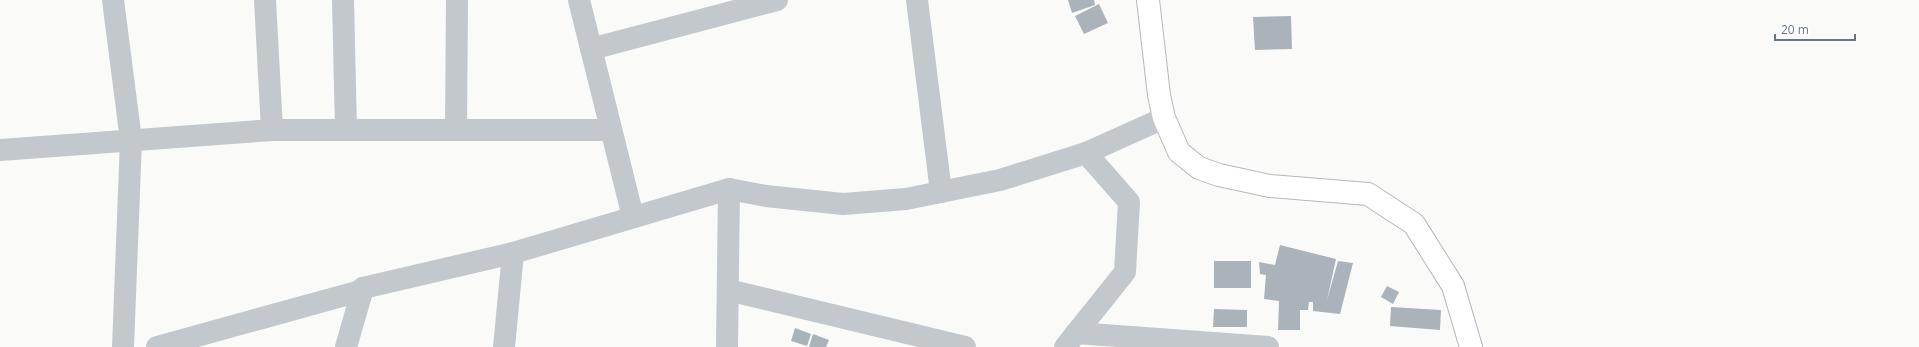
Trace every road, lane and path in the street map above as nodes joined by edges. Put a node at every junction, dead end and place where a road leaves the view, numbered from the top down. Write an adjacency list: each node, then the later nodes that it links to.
1 (113, 0): 15 (street)
2 (265, 0): 11 (street)
3 (343, 0): 12 (street)
4 (456, 0): 13 (street)
5 (579, 0): 9 (street)
6 (777, 0): 9 (street)
7 (917, 0): 19 (street)
8 (1148, 0): 10 (highway)
9 (591, 48): 14 (street)
10 (1164, 118): 17 (street); 33 (highway)
11 (272, 130): 12 (street); 15 (street)
12 (346, 130): 13 (street)
13 (456, 130): 14 (street)
14 (611, 130): 20 (street)
15 (131, 140): 16 (street); 26 (street)
16 (0, 150)
17 (1086, 153): 19 (street); 24 (street)
18 (729, 189): 19 (street); 20 (street); 23 (street)
19 (941, 192)
20 (633, 217): 21 (street)
21 (513, 253): 22 (street); 29 (street)
22 (363, 288): 27 (street); 28 (street)
23 (728, 290): 25 (street); 30 (street)
24 (1071, 340): 32 (street)
25 (925, 342): 31 (street)
26 (123, 347)
27 (157, 347)
28 (346, 347)
29 (504, 347)
30 (727, 347)
31 (965, 347)
32 (1268, 347)
33 (1471, 347)

